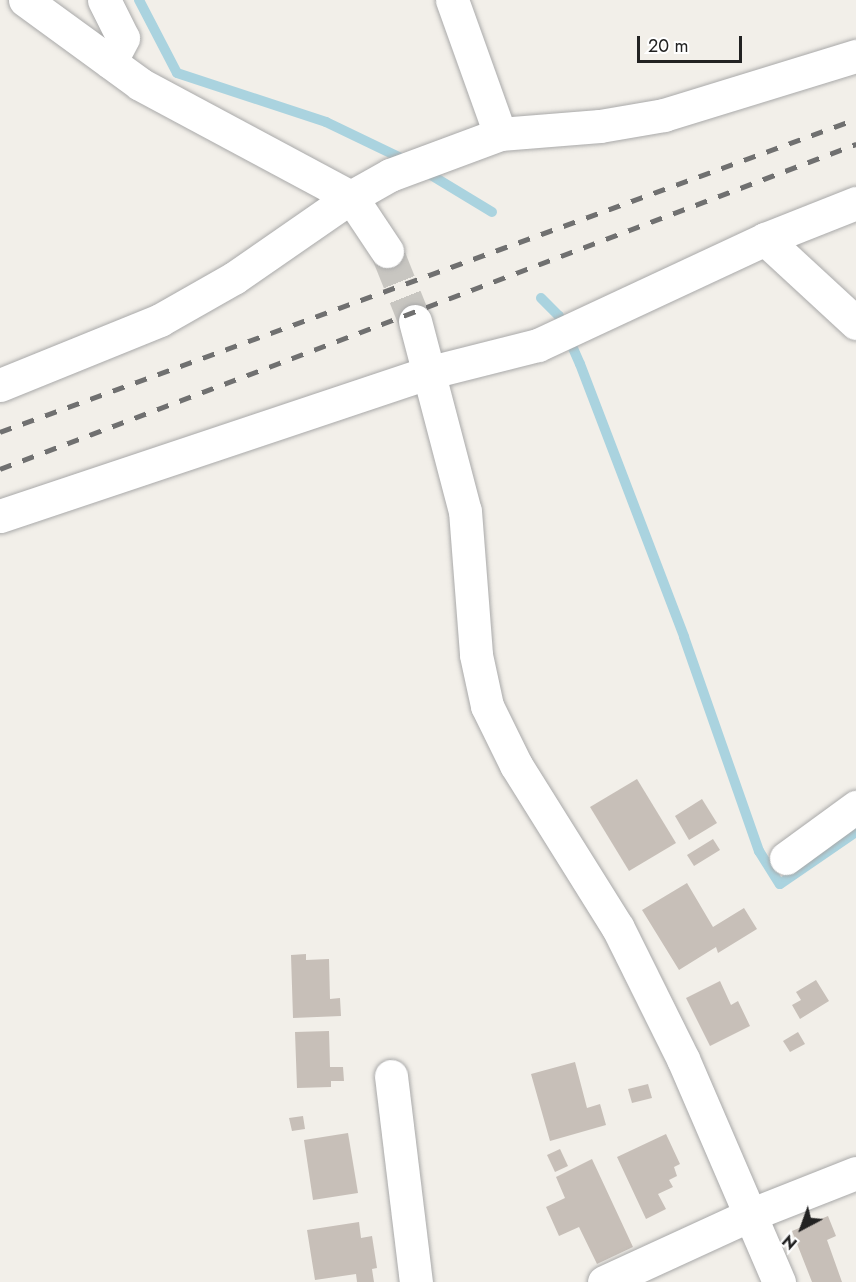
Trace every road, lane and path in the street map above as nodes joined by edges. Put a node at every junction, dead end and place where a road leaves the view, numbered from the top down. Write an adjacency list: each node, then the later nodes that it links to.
1 (25, 0): 5 (street)
2 (104, 0): 5 (street)
3 (452, 0): 6 (street)
4 (856, 56): 6 (street)
5 (110, 62): 7 (street)
6 (500, 134): 7 (street)
7 (351, 197): 10 (street); 14 (street)
8 (856, 203): 9 (street)
9 (765, 239): 12 (street); 13 (street)
10 (387, 251)
11 (415, 321): 13 (street)
12 (856, 324)
13 (431, 372): 15 (street); 20 (street)
14 (0, 385)
15 (0, 516)
16 (856, 807): 17 (street)
17 (786, 858)
18 (391, 1076): 21 (street)
19 (856, 1173): 20 (street)
20 (752, 1214): 22 (street); 23 (street)
21 (417, 1282)
22 (604, 1282)
23 (779, 1282)

